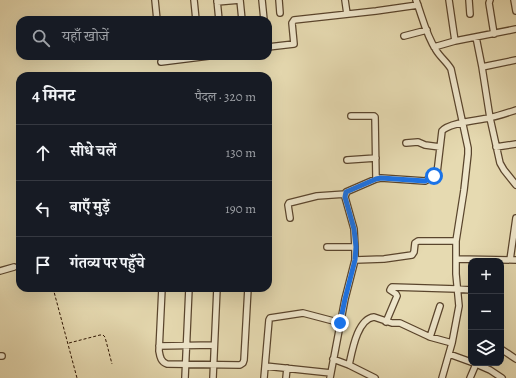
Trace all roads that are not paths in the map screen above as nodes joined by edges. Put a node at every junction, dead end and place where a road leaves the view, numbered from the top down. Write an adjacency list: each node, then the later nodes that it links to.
1 (155, 0): 17 (street)
2 (194, 0): 18 (street)
3 (240, 0): 11 (street); 20 (street)
4 (262, 0): 21 (street)
5 (279, 0): 14 (street)
6 (345, 0): 15 (street)
7 (449, 0): 27 (street)
8 (469, 0): 16 (street)
9 (490, 0): 24 (street)
10 (514, 0): 13 (street)
11 (217, 1): 19 (street)
12 (417, 2): 15 (street); 23 (street)
13 (516, 11)
14 (280, 13)
15 (347, 14): 28 (street)
16 (470, 14)
17 (157, 16)
18 (196, 16)
19 (218, 16)
20 (242, 16)
21 (264, 16)
22 (516, 29): 24 (street)
23 (427, 30): 25 (street); 29 (street)
24 (494, 34): 26 (street)
25 (404, 36)
26 (476, 37): 27 (street); 33 (street)
27 (455, 41): 29 (street)
28 (272, 47)
29 (434, 47): 37 (street)
30 (176, 60): 32 (street)
31 (516, 60): 33 (street)
32 (161, 62)
33 (482, 68): 36 (street)
34 (516, 110): 36 (street)
35 (351, 116): 42 (street)
36 (490, 118): 37 (street); 41 (street)
37 (462, 123): 40 (street); 50 (street)
38 (406, 143): 40 (street)
39 (516, 144): 41 (street)
40 (440, 147): 44 (street)
41 (496, 148): 45 (street)
42 (376, 158): 43 (street); 44 (street)
43 (346, 160)
44 (376, 179): 46 (street)
45 (516, 185)
46 (346, 194): 47 (street); 52 (street)
47 (290, 218)
48 (516, 218): 49 (street)
49 (515, 231): 55 (street)
50 (456, 240): 53 (street); 54 (street)
51 (327, 247): 52 (street)
52 (356, 247): 54 (street)
53 (456, 259): 55 (street); 58 (street)
54 (355, 260): 66 (street)
55 (513, 260)
56 (14, 267): 57 (street)
57 (0, 271)
58 (457, 288): 59 (street); 65 (street); 68 (street)
59 (468, 290)
60 (162, 292): 71 (street)
61 (189, 292): 69 (street)
62 (217, 292): 70 (street)
63 (248, 292): 78 (street)
64 (440, 306): 67 (street)
65 (386, 322): 67 (street); 80 (street)
66 (340, 323): 74 (street); 79 (street)
67 (430, 337): 68 (street)
68 (452, 343): 73 (street)
69 (186, 345): 70 (street); 71 (street); 77 (street)
70 (214, 345): 78 (street)
71 (159, 346): 77 (street)
72 (504, 351): 75 (street)
73 (449, 354): 76 (street); 91 (street)
74 (333, 359): 80 (street); 84 (street)
75 (516, 359)
76 (468, 361)
77 (185, 365): 78 (street); 86 (street)
78 (213, 365): 87 (street)
79 (265, 366): 83 (street); 88 (street)
80 (349, 366): 90 (street)
81 (472, 366): 92 (street)
82 (479, 366): 85 (street)
83 (287, 368): 84 (street); 89 (street)
84 (330, 375)
85 (500, 377)
86 (185, 378)
87 (213, 378)
88 (264, 378)
89 (286, 378)
90 (375, 378)
91 (442, 378)
92 (470, 378)

